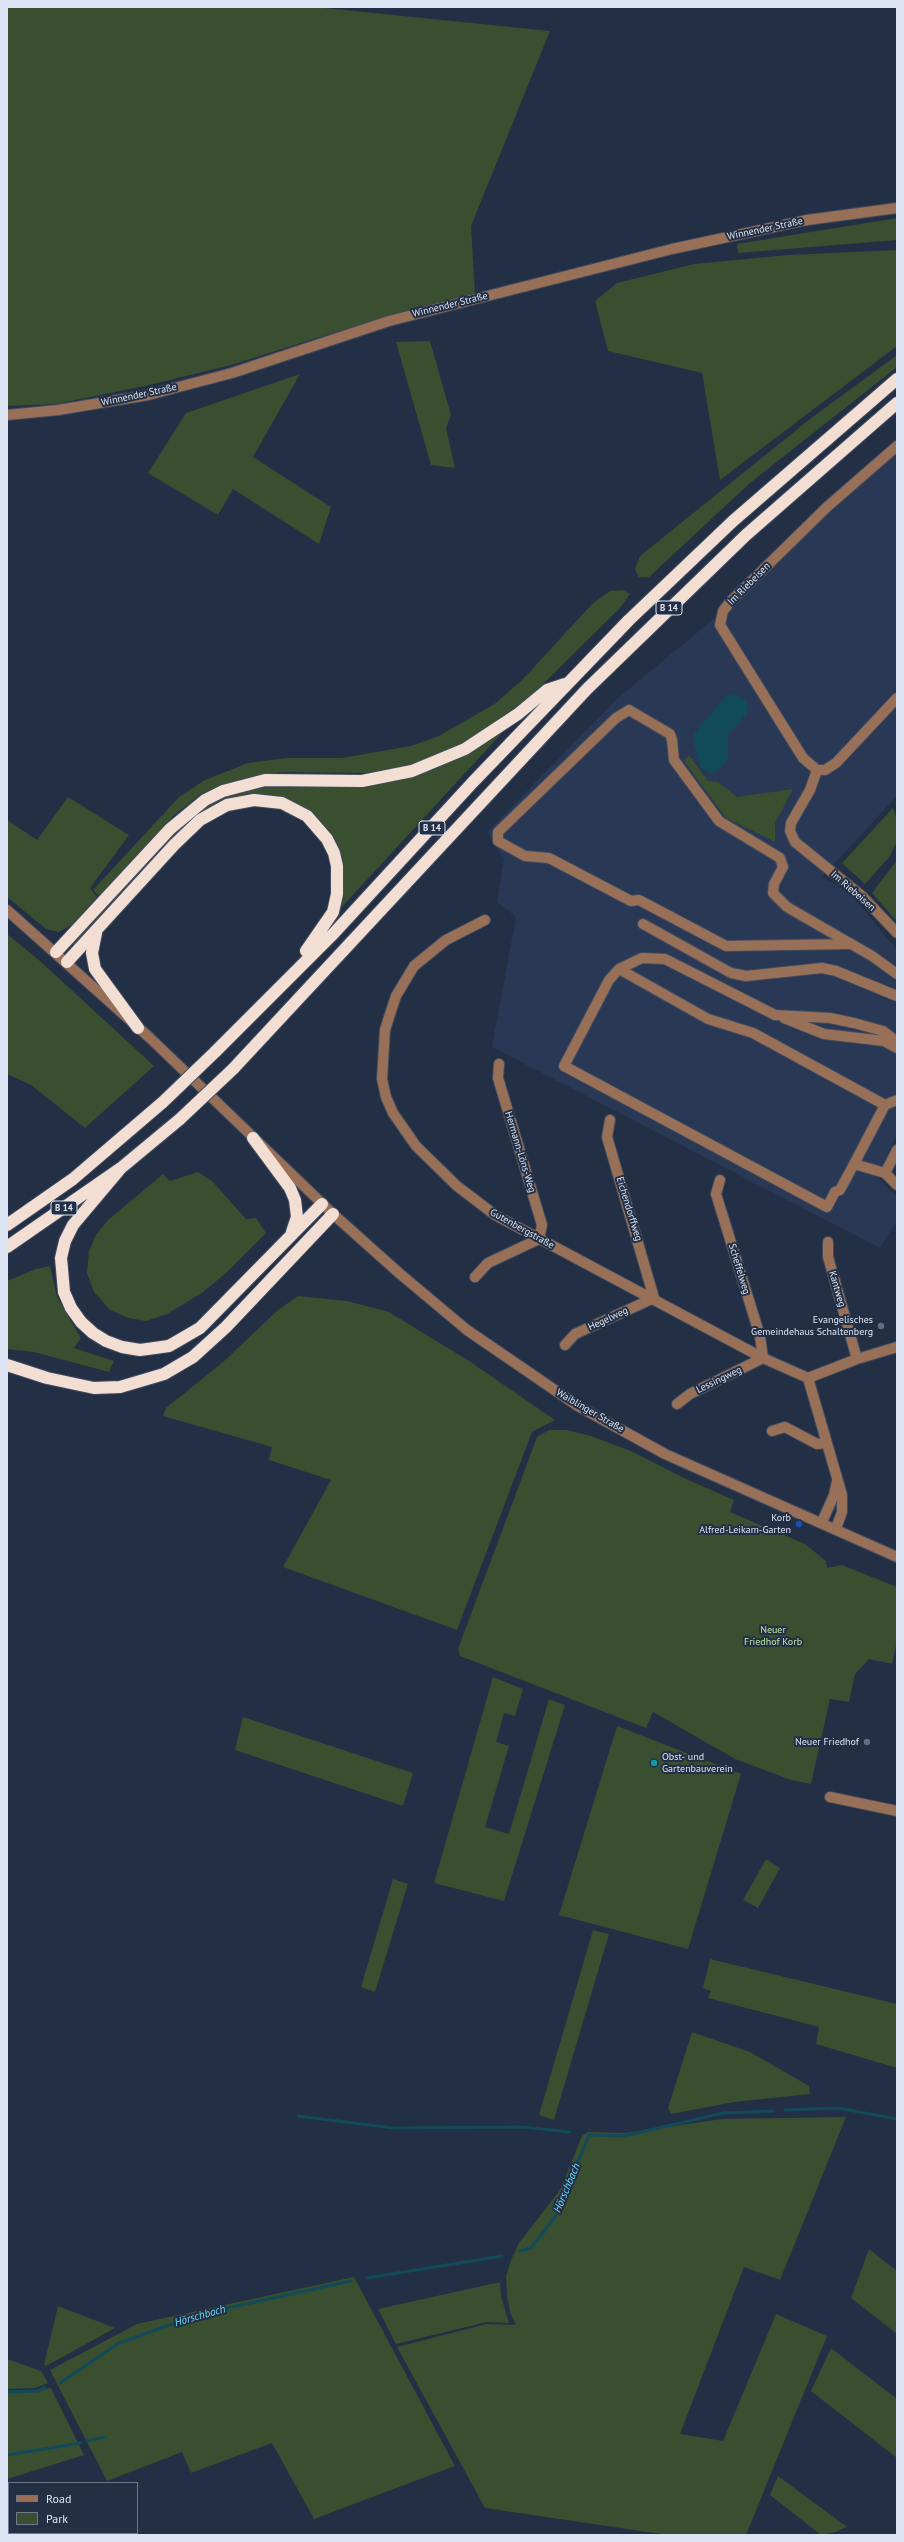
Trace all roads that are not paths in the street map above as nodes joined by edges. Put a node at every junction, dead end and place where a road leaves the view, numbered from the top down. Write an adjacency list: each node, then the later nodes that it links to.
1 (897, 208): 4 (street, Winnender Straße)
2 (897, 378): 6 (highway, B 14)
3 (897, 403): 32 (highway, B 14, bridge)
4 (7, 415)
5 (897, 446): 8 (street, Im Riebeisen)
6 (567, 684): 15 (highway); 18 (highway, B 14)
7 (897, 698): 8 (street)
8 (817, 770): 13 (street, Im Riebeisen)
9 (7, 910): 15 (street, Waiblinger Straße)
10 (485, 920): 40 (street, Gutenbergstraße)
11 (643, 924): 20 (street)
12 (98, 928): 16 (highway); 18 (highway); 22 (highway)
13 (897, 933)
14 (849, 944): 14 (street); 19 (street)
15 (56, 952): 16 (street, Waiblinger Straße)
16 (67, 962): 22 (street, Waiblinger Straße)
17 (619, 969): 21 (street); 27 (street); 31 (street)
18 (295, 971): 38 (highway, B 14, bridge)
19 (897, 974)
20 (897, 996)
21 (775, 1015): 23 (street); 24 (street)
22 (138, 1028): 29 (street, Waiblinger Straße)
23 (897, 1042)
24 (897, 1048)
25 (499, 1064): 40 (street, Hermann-Löns-Weg)
26 (897, 1100): 27 (street)
27 (885, 1106): 31 (street)
28 (610, 1120): 44 (street, Eichendorffweg)
29 (253, 1138): 36 (street, Waiblinger Straße); 39 (highway)
30 (897, 1150): 33 (street)
31 (854, 1164): 33 (street)
32 (121, 1168): 39 (highway); 42 (highway, B 14)
33 (885, 1173): 35 (street)
34 (720, 1180): 47 (street, Scheffelweg)
35 (897, 1185)
36 (322, 1204): 37 (street, Waiblinger Straße); 39 (highway)
37 (333, 1214): 49 (highway); 55 (street, Waiblinger Straße)
38 (7, 1225)
39 (289, 1239)
40 (539, 1239): 43 (street); 44 (street, Gutenbergstraße)
41 (828, 1242): 48 (street, Kantweg)
42 (7, 1247)
43 (475, 1277)
44 (654, 1298): 45 (street, Hegelweg); 47 (street, Gutenbergstraße)
45 (565, 1345)
46 (897, 1347): 48 (street)
47 (763, 1358): 50 (street, Gutenbergstraße); 51 (street, Lessingweg)
48 (857, 1359): 50 (street)
49 (7, 1365)
50 (808, 1378): 53 (street)
51 (676, 1404)
52 (772, 1431): 53 (street)
53 (826, 1443): 54 (street)
54 (836, 1475): 55 (street); 56 (street)
55 (822, 1522): 56 (street, Waiblinger Straße)
56 (836, 1528): 57 (street, Waiblinger Straße)
57 (897, 1557)
58 (830, 1797): 59 (street)
59 (897, 1811)

